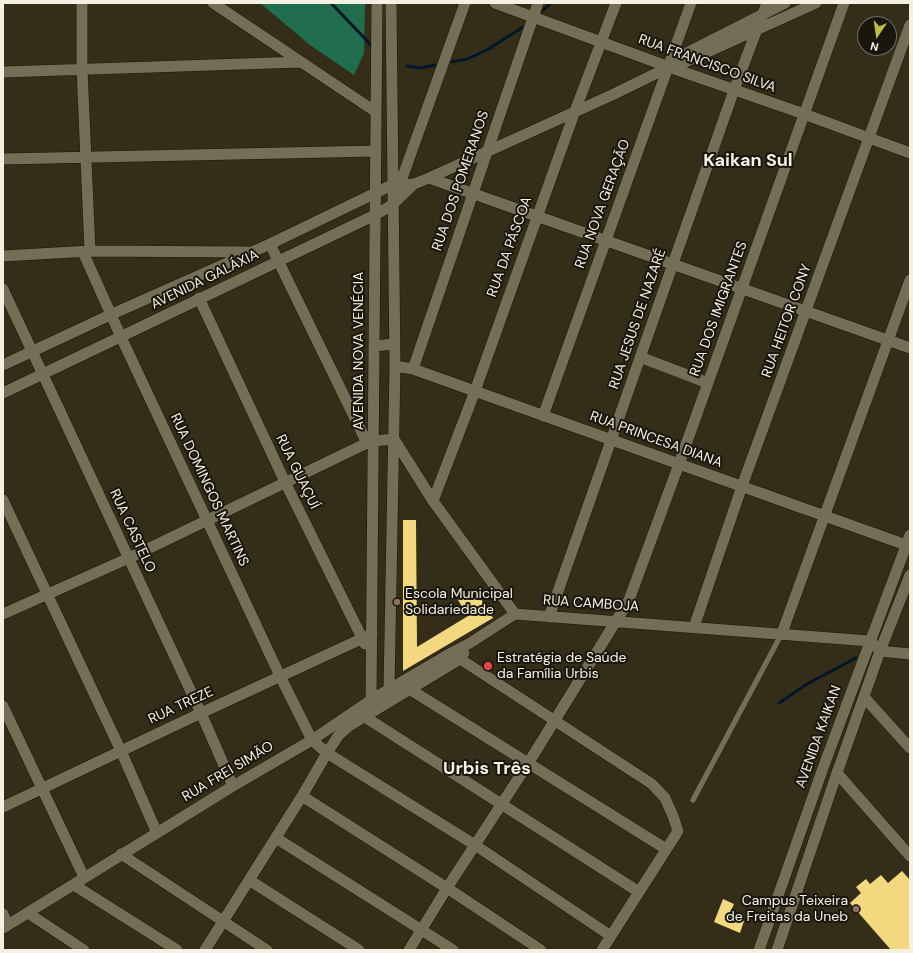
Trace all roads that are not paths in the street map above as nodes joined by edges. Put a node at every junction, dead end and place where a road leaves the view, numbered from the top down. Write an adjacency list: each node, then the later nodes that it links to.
1 (82, 3): 20 (street)
2 (213, 3): 18 (street)
3 (377, 3): 24 (street, AVENIDA NOVA VENÉCIA)
4 (391, 3): 34 (street)
5 (465, 3): 34 (street)
6 (495, 3): 14 (street, RUA FRANCISCO SILVA)
7 (538, 3): 14 (street, RUA DOS POMERANOS)
8 (616, 3): 17 (street, RUA DA PÁSCOA)
9 (691, 3): 19 (street, RUA NOVA GERAÇÃO)
10 (785, 3): 13 (street)
11 (816, 3): 16 (street)
12 (844, 3): 25 (street, RUA DOS IMIGRANTES)
13 (765, 8): 16 (street, RUA JESUS DE NAZARÉ); 19 (street)
14 (533, 17): 17 (street, RUA FRANCISCO SILVA); 28 (street, RUA DOS POMERANOS)
15 (910, 25): 26 (street, RUA HEITOR CONY)
16 (757, 31): 19 (street); 22 (street, RUA JESUS DE NAZARÉ)
17 (602, 42): 19 (street, RUA FRANCISCO SILVA); 23 (street, RUA DA PÁSCOA)
18 (301, 62): 20 (street); 24 (street)
19 (671, 65): 22 (street, RUA FRANCISCO SILVA); 23 (street); 40 (street, RUA NOVA GERAÇÃO)
20 (82, 69): 21 (street); 30 (street)
21 (3, 72)
22 (734, 90): 25 (street, RUA FRANCISCO SILVA); 46 (street, RUA JESUS DE NAZARÉ)
23 (575, 111): 28 (street); 39 (street, RUA DA PÁSCOA)
24 (376, 112): 27 (street, AVENIDA NOVA VENÉCIA)
25 (804, 114): 26 (street, RUA FRANCISCO SILVA); 49 (street, RUA DOS IMIGRANTES)
26 (870, 139): 29 (street, RUA FRANCISCO SILVA); 51 (street, RUA HEITOR CONY)
27 (376, 151): 30 (street); 36 (street, AVENIDA NOVA VENÉCIA)
28 (488, 151): 32 (street); 35 (street, RUA DOS POMERANOS)
29 (910, 154)
30 (85, 156): 31 (street); 42 (street)
31 (3, 159)
32 (429, 178): 33 (street); 35 (street)
33 (414, 184): 34 (street); 37 (street, AVENIDA GALÁXIA)
34 (396, 185): 36 (street, AVENIDA GALÁXIA); 37 (street)
35 (473, 192): 39 (street); 62 (street, RUA DOS POMERANOS)
36 (376, 194): 38 (street, AVENIDA NOVA VENÉCIA); 41 (street, AVENIDA GALÁXIA)
37 (392, 206): 38 (street, AVENIDA GALÁXIA); 55 (street)
38 (376, 215): 45 (street, AVENIDA GALÁXIA); 56 (street, AVENIDA NOVA VENÉCIA)
39 (538, 215): 40 (street); 65 (street, RUA DA PÁSCOA)
40 (607, 240): 46 (street); 67 (street, RUA NOVA GERAÇÃO)
41 (270, 244): 43 (street, AVENIDA GALÁXIA); 45 (street)
42 (86, 252): 43 (street); 44 (street); 52 (street, RUA DOMINGOS MARTINS)
43 (253, 252): 52 (street, AVENIDA GALÁXIA)
44 (3, 256)
45 (279, 261): 50 (street, AVENIDA GALÁXIA); 70 (street)
46 (673, 264): 49 (street); 59 (street, RUA JESUS DE NAZARÉ)
47 (910, 280): 54 (street)
48 (3, 289): 58 (street, RUA CASTELO)
49 (742, 289): 51 (street); 64 (street, RUA DOS IMIGRANTES)
50 (199, 298): 53 (street, AVENIDA GALÁXIA); 72 (street, RUA GUAÇUÍ)
51 (806, 312): 54 (street); 73 (street, RUA HEITOR CONY)
52 (110, 314): 53 (street, RUA DOMINGOS MARTINS); 58 (street, AVENIDA GALÁXIA)
53 (121, 337): 63 (street, AVENIDA GALÁXIA); 77 (street, RUA DOMINGOS MARTINS)
54 (888, 341): 57 (street); 76 (street)
55 (394, 344): 56 (street); 61 (street)
56 (374, 346): 70 (street, AVENIDA NOVA VENÉCIA)
57 (910, 348)
58 (32, 352): 60 (street, AVENIDA GALÁXIA); 63 (street, RUA CASTELO)
59 (640, 357): 64 (street); 69 (street, RUA JESUS DE NAZARÉ)
60 (3, 365)
61 (395, 366): 62 (street, RUA PRINCESA DIANA); 68 (street)
62 (413, 369): 65 (street, RUA PRINCESA DIANA)
63 (42, 374): 66 (street, AVENIDA GALÁXIA); 79 (street, RUA CASTELO)
64 (708, 383): 71 (street, RUA DOS IMIGRANTES)
65 (475, 391): 67 (street, RUA PRINCESA DIANA); 75 (street, RUA DA PÁSCOA)
66 (3, 393)
67 (543, 416): 69 (street, RUA PRINCESA DIANA)
68 (394, 439): 70 (street); 75 (street); 83 (street)
69 (612, 440): 71 (street, RUA PRINCESA DIANA); 86 (street, RUA JESUS DE NAZARÉ)
70 (370, 442): 72 (street); 82 (street, AVENIDA NOVA VENÉCIA)
71 (679, 464): 73 (street, RUA PRINCESA DIANA); 87 (street, RUA DOS IMIGRANTES)
72 (285, 482): 77 (street); 90 (street, RUA GUAÇUÍ)
73 (742, 486): 76 (street, RUA PRINCESA DIANA); 88 (street, RUA HEITOR CONY)
74 (3, 500): 81 (street)
75 (433, 501): 85 (street)
76 (824, 516): 78 (street, RUA PRINCESA DIANA); 89 (street)
77 (207, 520): 79 (street); 96 (street, RUA DOMINGOS MARTINS)
78 (908, 540): 92 (street, AVENIDA KAIKAN)
79 (129, 558): 81 (street); 102 (street, RUA CASTELO)
80 (910, 575): 92 (street, AVENIDA KAIKAN)
81 (47, 595): 84 (street); 107 (street)
82 (372, 609): 83 (street); 90 (street, AVENIDA NOVA VENÉCIA)
83 (391, 609): 97 (street)
84 (3, 614)
85 (515, 614): 86 (street, RUA CAMBOJA); 91 (street, RUA FREI SIMÃO)
86 (549, 617): 87 (street, RUA CAMBOJA)
87 (615, 621): 88 (street, RUA CAMBOJA); 104 (street, RUA DOS IMIGRANTES)
88 (694, 627): 89 (street, RUA CAMBOJA)
89 (782, 633): 92 (street, RUA CAMBOJA); 114 (lane)
90 (367, 636): 96 (street, RUA TREZE); 100 (street, AVENIDA NOVA VENÉCIA)
91 (470, 643): 93 (street, RUA FREI SIMÃO); 95 (street, RUA FREI SIMÃO)
92 (875, 646): 94 (street, RUA CAMBOJA); 99 (street, AVENIDA KAIKAN); 143 (street, AVENIDA KAIKAN)
93 (451, 653): 95 (street); 97 (street, RUA FREI SIMÃO)
94 (910, 654)
95 (460, 659): 98 (street, RUA FREI SIMÃO); 104 (street)
96 (280, 676): 102 (street, RUA TREZE); 105 (street, RUA DOMINGOS MARTINS)
97 (389, 689): 100 (street, RUA FREI SIMÃO)
98 (411, 690): 103 (street, RUA FREI SIMÃO); 109 (street)
99 (864, 697): 106 (street); 110 (street, AVENIDA KAIKAN)
100 (371, 700): 103 (street, RUA FREI SIMÃO)
101 (3, 706): 112 (street)
102 (201, 712): 107 (street, RUA TREZE); 111 (street, RUA CASTELO)
103 (363, 712): 105 (street, RUA FREI SIMÃO); 108 (street); 115 (street)
104 (555, 720): 109 (street, RUA DOS IMIGRANTES); 120 (street)
105 (312, 740): 108 (street); 111 (street, RUA FREI SIMÃO)
106 (910, 748)
107 (121, 751): 112 (street, RUA TREZE); 117 (street)
108 (326, 753): 113 (street); 119 (street)
109 (529, 762): 115 (street, RUA DOS IMIGRANTES); 120 (street)
110 (837, 773): 122 (street); 144 (street, AVENIDA KAIKAN)
111 (233, 786): 117 (street, RUA FREI SIMÃO)
112 (42, 788): 116 (street, RUA TREZE); 123 (street)
113 (302, 796): 118 (street); 126 (street)
114 (693, 800)
115 (501, 804): 119 (street, RUA DOS IMIGRANTES); 127 (street)
116 (3, 807)
117 (157, 832): 121 (street, RUA FREI SIMÃO)
118 (276, 838): 124 (street); 132 (street)
119 (475, 845): 126 (street, RUA DOS IMIGRANTES); 133 (street)
120 (666, 849): 127 (street)
121 (121, 854): 123 (street, RUA FREI SIMÃO); 130 (street)
122 (910, 856)
123 (84, 877): 125 (street, RUA FREI SIMÃO)
124 (249, 880): 130 (street); 138 (street)
125 (74, 885): 128 (street, RUA FREI SIMÃO); 135 (street)
126 (446, 888): 132 (street, RUA DOS IMIGRANTES); 141 (street)
127 (639, 892): 133 (street)
128 (28, 913): 131 (street, RUA FREI SIMÃO); 134 (street)
129 (3, 914): 131 (street)
130 (223, 922): 136 (street); 137 (street)
131 (6, 927)
132 (421, 930): 139 (street, RUA DOS IMIGRANTES); 140 (street)
133 (611, 936): 142 (street)
134 (84, 950)
135 (177, 950)
136 (206, 950)
137 (267, 950)
138 (359, 950)
139 (409, 950)
140 (453, 950)
141 (541, 950)
142 (602, 950)
143 (759, 950)
144 (777, 950)

